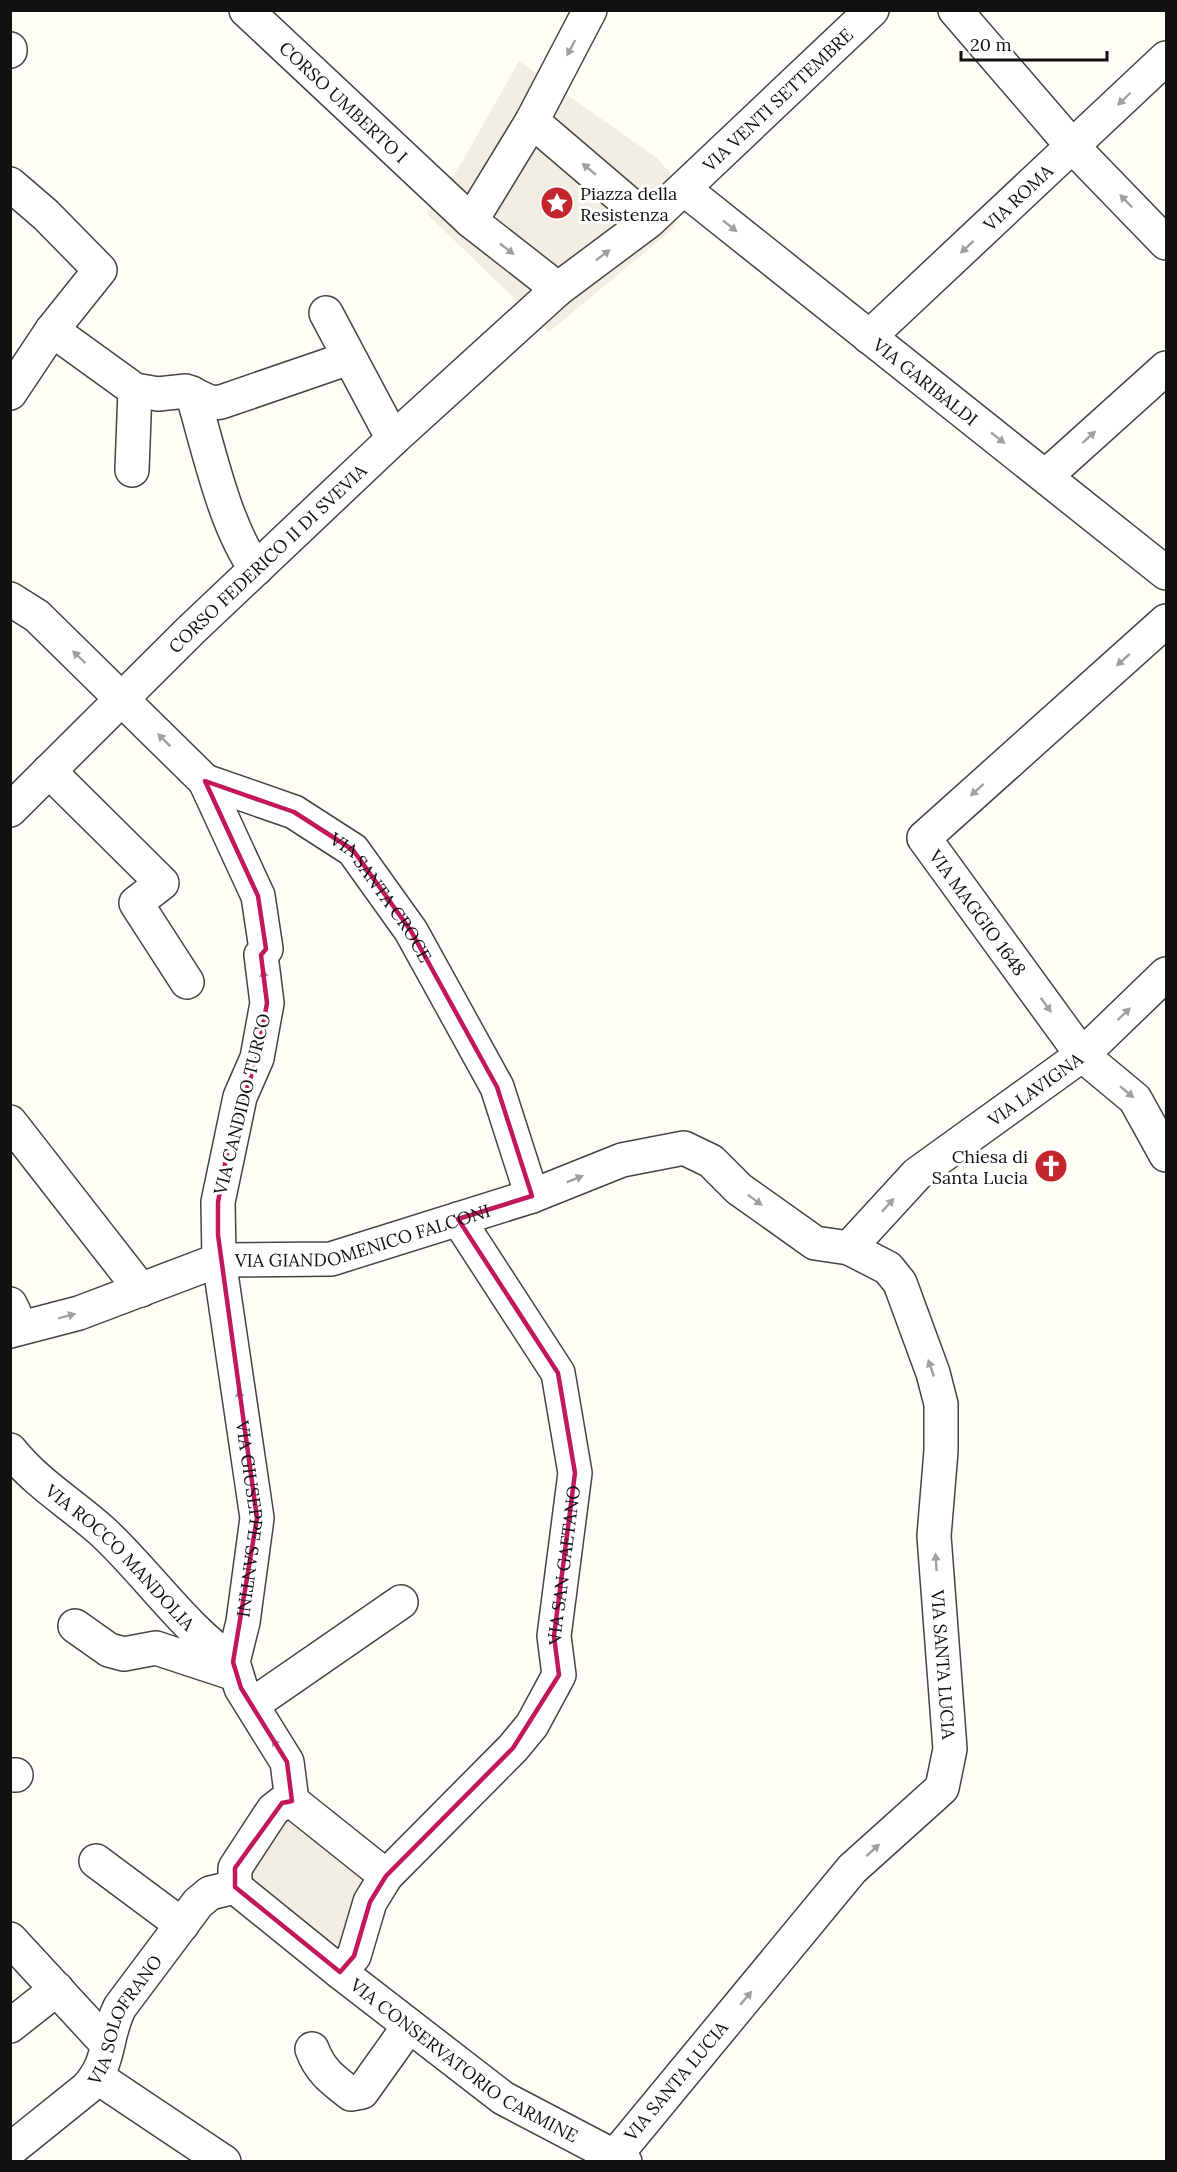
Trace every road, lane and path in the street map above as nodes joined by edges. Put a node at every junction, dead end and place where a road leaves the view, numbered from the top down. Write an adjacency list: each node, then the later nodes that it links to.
1 (246, 10): 10 (street, CORSO UMBERTO I)
2 (590, 10): 6 (street, one-way to 6)
3 (872, 10): 9 (street, VIA VENTI SETTEMBRE)
4 (955, 10): 7 (street)
5 (1167, 58): 7 (street, VIA ROMA, one-way to 7)
6 (532, 121): 10 (street); 11 (street, one-way to 6)
7 (1074, 148): 12 (street, one-way to 7); 16 (street, VIA ROMA, one-way to 16)
8 (10, 184): 15 (street)
9 (684, 189): 11 (street, VIA VENTI SETTEMBRE); 16 (street, VIA GARIBALDI, one-way to 16)
10 (471, 221): 13 (street, one-way to 13)
11 (649, 221): 13 (street, one-way to 11)
12 (1167, 243)
13 (558, 289): 22 (street, CORSO FEDERICO II DI SVEVIA)
14 (326, 313): 17 (street)
15 (52, 330): 19 (street); 20 (street)
16 (869, 337): 24 (street, VIA GARIBALDI, one-way to 24)
17 (349, 358): 21 (street); 22 (street)
18 (1167, 368): 24 (street, one-way to 18)
19 (135, 390): 21 (street); 23 (street)
20 (10, 393)
21 (192, 393): 25 (street)
22 (393, 439): 25 (street, CORSO FEDERICO II DI SVEVIA)
23 (132, 470)
24 (1046, 476): 26 (street, VIA GARIBALDI)
25 (256, 569): 29 (street, CORSO FEDERICO II DI SVEVIA)
26 (1167, 573)
27 (10, 599): 29 (street, VIA SANTA CROCE, one-way to 27)
28 (1167, 621): 35 (street, VIA MAGGIO 1648, one-way to 35)
29 (121, 697): 30 (street, CORSO FEDERICO II DI SVEVIA); 31 (street, VIA SANTA CROCE, one-way to 29)
30 (50, 771): 32 (street, CORSO FEDERICO II DI SVEVIA); 34 (street)
31 (205, 781): 39 (street, VIA SANTA CROCE); 42 (street, VIA CANDIDO TURCO, one-way to 31)
32 (10, 810)
33 (1167, 974): 35 (street, VIA LAVIGNA, one-way to 33)
34 (187, 982)
35 (1082, 1055): 37 (street, VIA MAGGIO 1648, one-way to 37); 41 (street, VIA LAVIGNA, one-way to 35)
36 (10, 1122): 43 (street)
37 (1167, 1155)
38 (711, 1161): 39 (street, VIA GIANDOMENICO FALCONI, one-way to 38); 41 (street, VIA SANTA LUCIA, one-way to 41)
39 (532, 1196): 40 (street, VIA GIANDOMENICO FALCONI)
40 (458, 1219): 42 (street, VIA GIANDOMENICO FALCONI); 52 (street, VIA SAN GAETANO)
41 (849, 1248): 64 (street, VIA SANTA LUCIA, one-way to 41)
42 (219, 1260): 43 (street, VIA GIANDOMENICO FALCONI); 48 (street, VIA GIUSEPPE SANTINI, one-way to 42)
43 (141, 1290): 44 (street, VIA GIANDOMENICO FALCONI, one-way to 43)
44 (11, 1322)
45 (10, 1450): 48 (street, VIA ROCCO MANDOLIA)
46 (401, 1602): 49 (street)
47 (75, 1626): 48 (street)
48 (235, 1668): 49 (street)
49 (252, 1705): 50 (street, one-way to 49)
50 (292, 1801): 52 (street); 53 (street)
51 (96, 1861): 54 (street)
52 (386, 1876): 56 (street, VIA SAN GAETANO)
53 (235, 1887): 54 (street, VIA SOLOFRANO); 56 (street, VIA CONSERVATORIO CARMINE)
54 (182, 1925): 60 (street, VIA SOLOFRANO)
55 (10, 1940): 57 (street)
56 (340, 1972): 59 (street, VIA CONSERVATORIO CARMINE)
57 (57, 1989): 58 (street); 60 (street)
58 (10, 2026)
59 (409, 2026): 61 (street); 64 (street, VIA CONSERVATORIO CARMINE)
60 (107, 2044): 62 (street, VIA SOLOFRANO)
61 (312, 2049)
62 (97, 2077): 63 (street, VIA SOLOFRANO); 65 (street)
63 (10, 2150)
64 (620, 2159)
65 (224, 2162)

